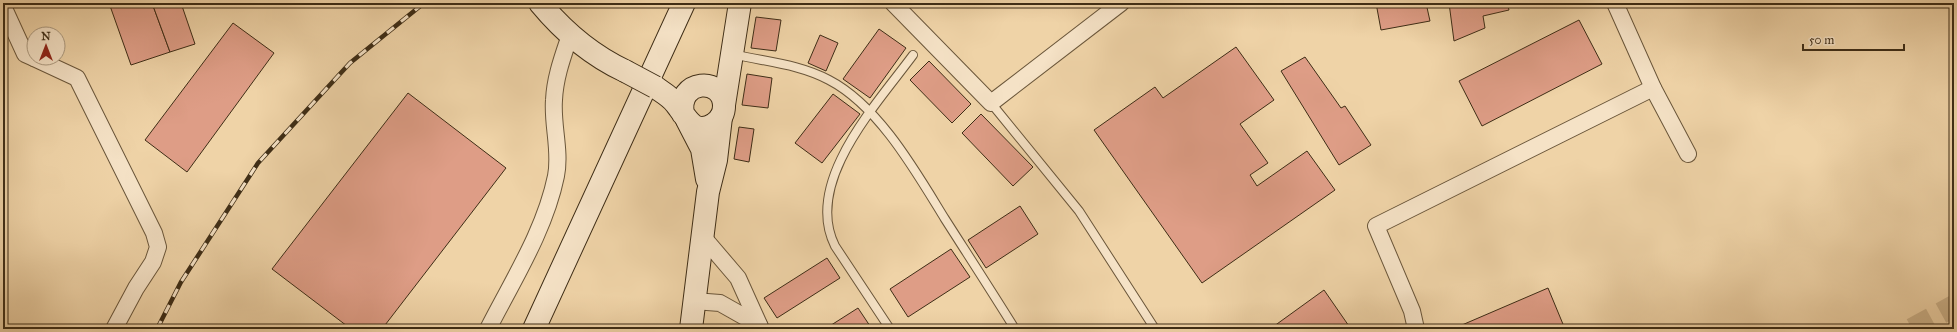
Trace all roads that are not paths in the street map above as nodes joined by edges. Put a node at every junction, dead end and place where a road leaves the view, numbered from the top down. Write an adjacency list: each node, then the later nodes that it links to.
1 (540, 3): 8 (main road)
2 (684, 3): 27 (main road)
3 (740, 3): 10 (main road)
4 (893, 3): 16 (street)
5 (1121, 3): 16 (street)
6 (1615, 3): 15 (street)
7 (3, 6): 9 (street)
8 (570, 35): 13 (main road, bridge); 26 (street)
9 (26, 54)
10 (731, 54): 14 (main road); 17 (main road); 18 (lane)
11 (913, 55): 18 (lane)
12 (51, 66): 25 (street)
13 (655, 86): 14 (main road); 19 (main road)
14 (697, 87): 17 (main road); 19 (main road)
15 (1653, 88): 20 (street); 32 (street)
16 (991, 103): 31 (lane)
17 (723, 111): 19 (main road); 21 (main road)
18 (870, 113): 29 (lane); 30 (lane)
19 (685, 117): 21 (main road)
20 (1688, 154)
21 (708, 192): 22 (main road)
22 (703, 237): 23 (main road); 24 (street)
23 (694, 301): 24 (street); 28 (main road)
24 (760, 327)
25 (114, 329)
26 (488, 329)
27 (534, 329)
28 (690, 329)
29 (890, 329)
30 (1015, 329)
31 (1156, 329)
32 (1416, 329)

